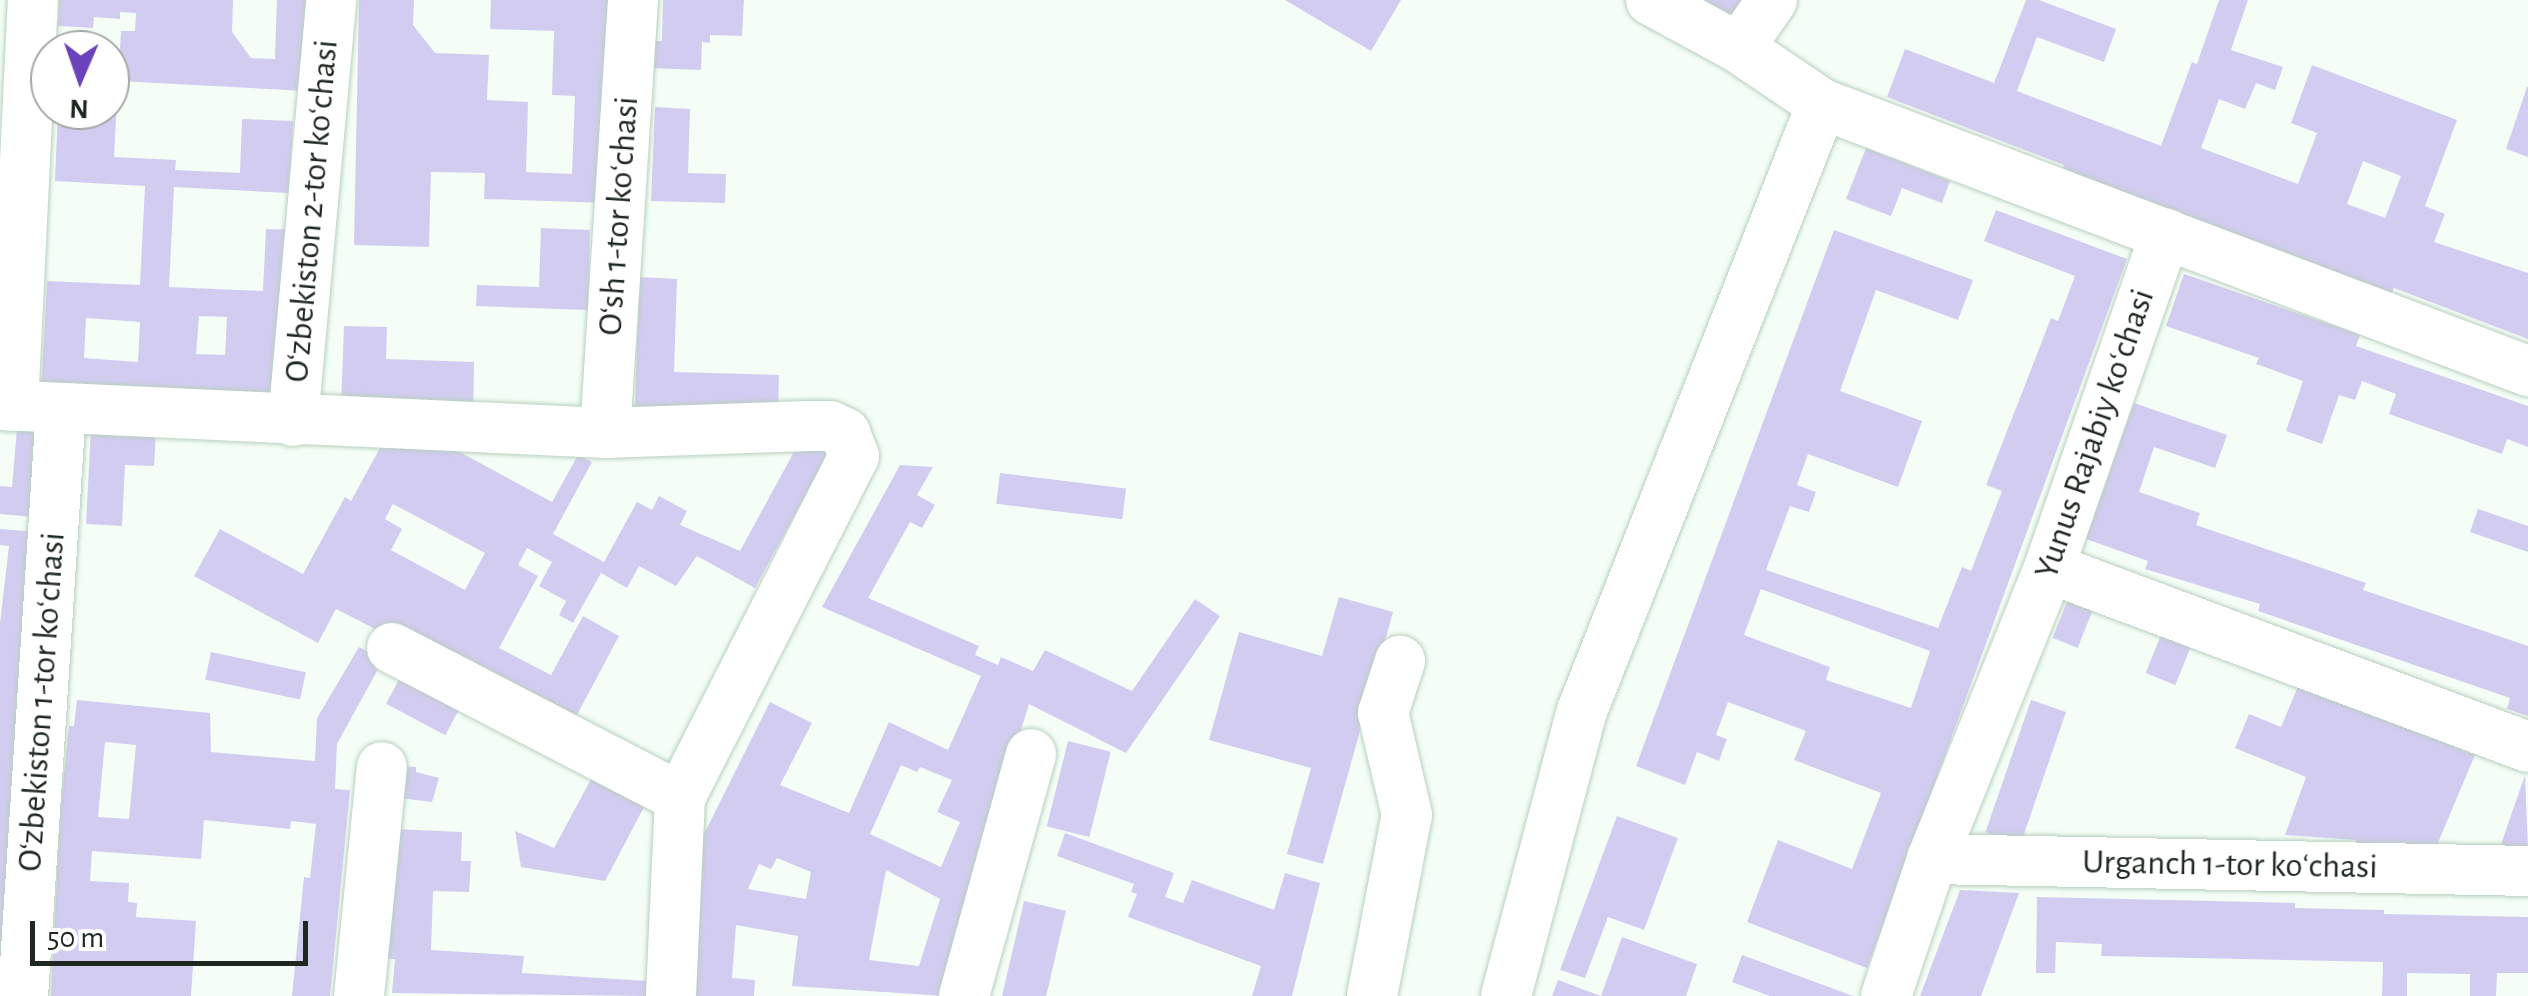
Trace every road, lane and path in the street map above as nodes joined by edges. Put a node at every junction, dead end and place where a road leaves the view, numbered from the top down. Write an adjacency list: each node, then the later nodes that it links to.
1 (33, 0): 10 (street, O‘zbekiston 1-tor koʻchasi)
2 (331, 0): 11 (street, O‘zbekiston 2-tor koʻchasi)
3 (633, 0): 12 (street, O‘sh 1-tor koʻchasi)
4 (1651, 0): 6 (street)
5 (1772, 0): 6 (street)
6 (1739, 48): 7 (street)
7 (1822, 104): 8 (street); 27 (street)
8 (2166, 234): 9 (street); 13 (street, Yunus Rajabiy koʻchasi)
9 (2528, 371)
10 (25, 407): 11 (street); 22 (street, O‘zbekiston 1-tor koʻchasi)
11 (294, 421): 12 (street)
12 (606, 433): 19 (street)
13 (2049, 568): 16 (street); 20 (street, Yunus Rajabiy koʻchasi)
14 (392, 648): 19 (street)
15 (1400, 661): 26 (street)
16 (2528, 747)
17 (1031, 754): 25 (street)
18 (382, 767): 23 (street)
19 (680, 797): 24 (street)
20 (1932, 859): 21 (street, Urganch 1-tor koʻchasi); 28 (street, Yunus Rajabiy koʻchasi)
21 (2528, 871)
22 (24, 996)
23 (359, 996)
24 (671, 996)
25 (964, 996)
26 (1372, 996)
27 (1506, 996)
28 (1886, 996)

